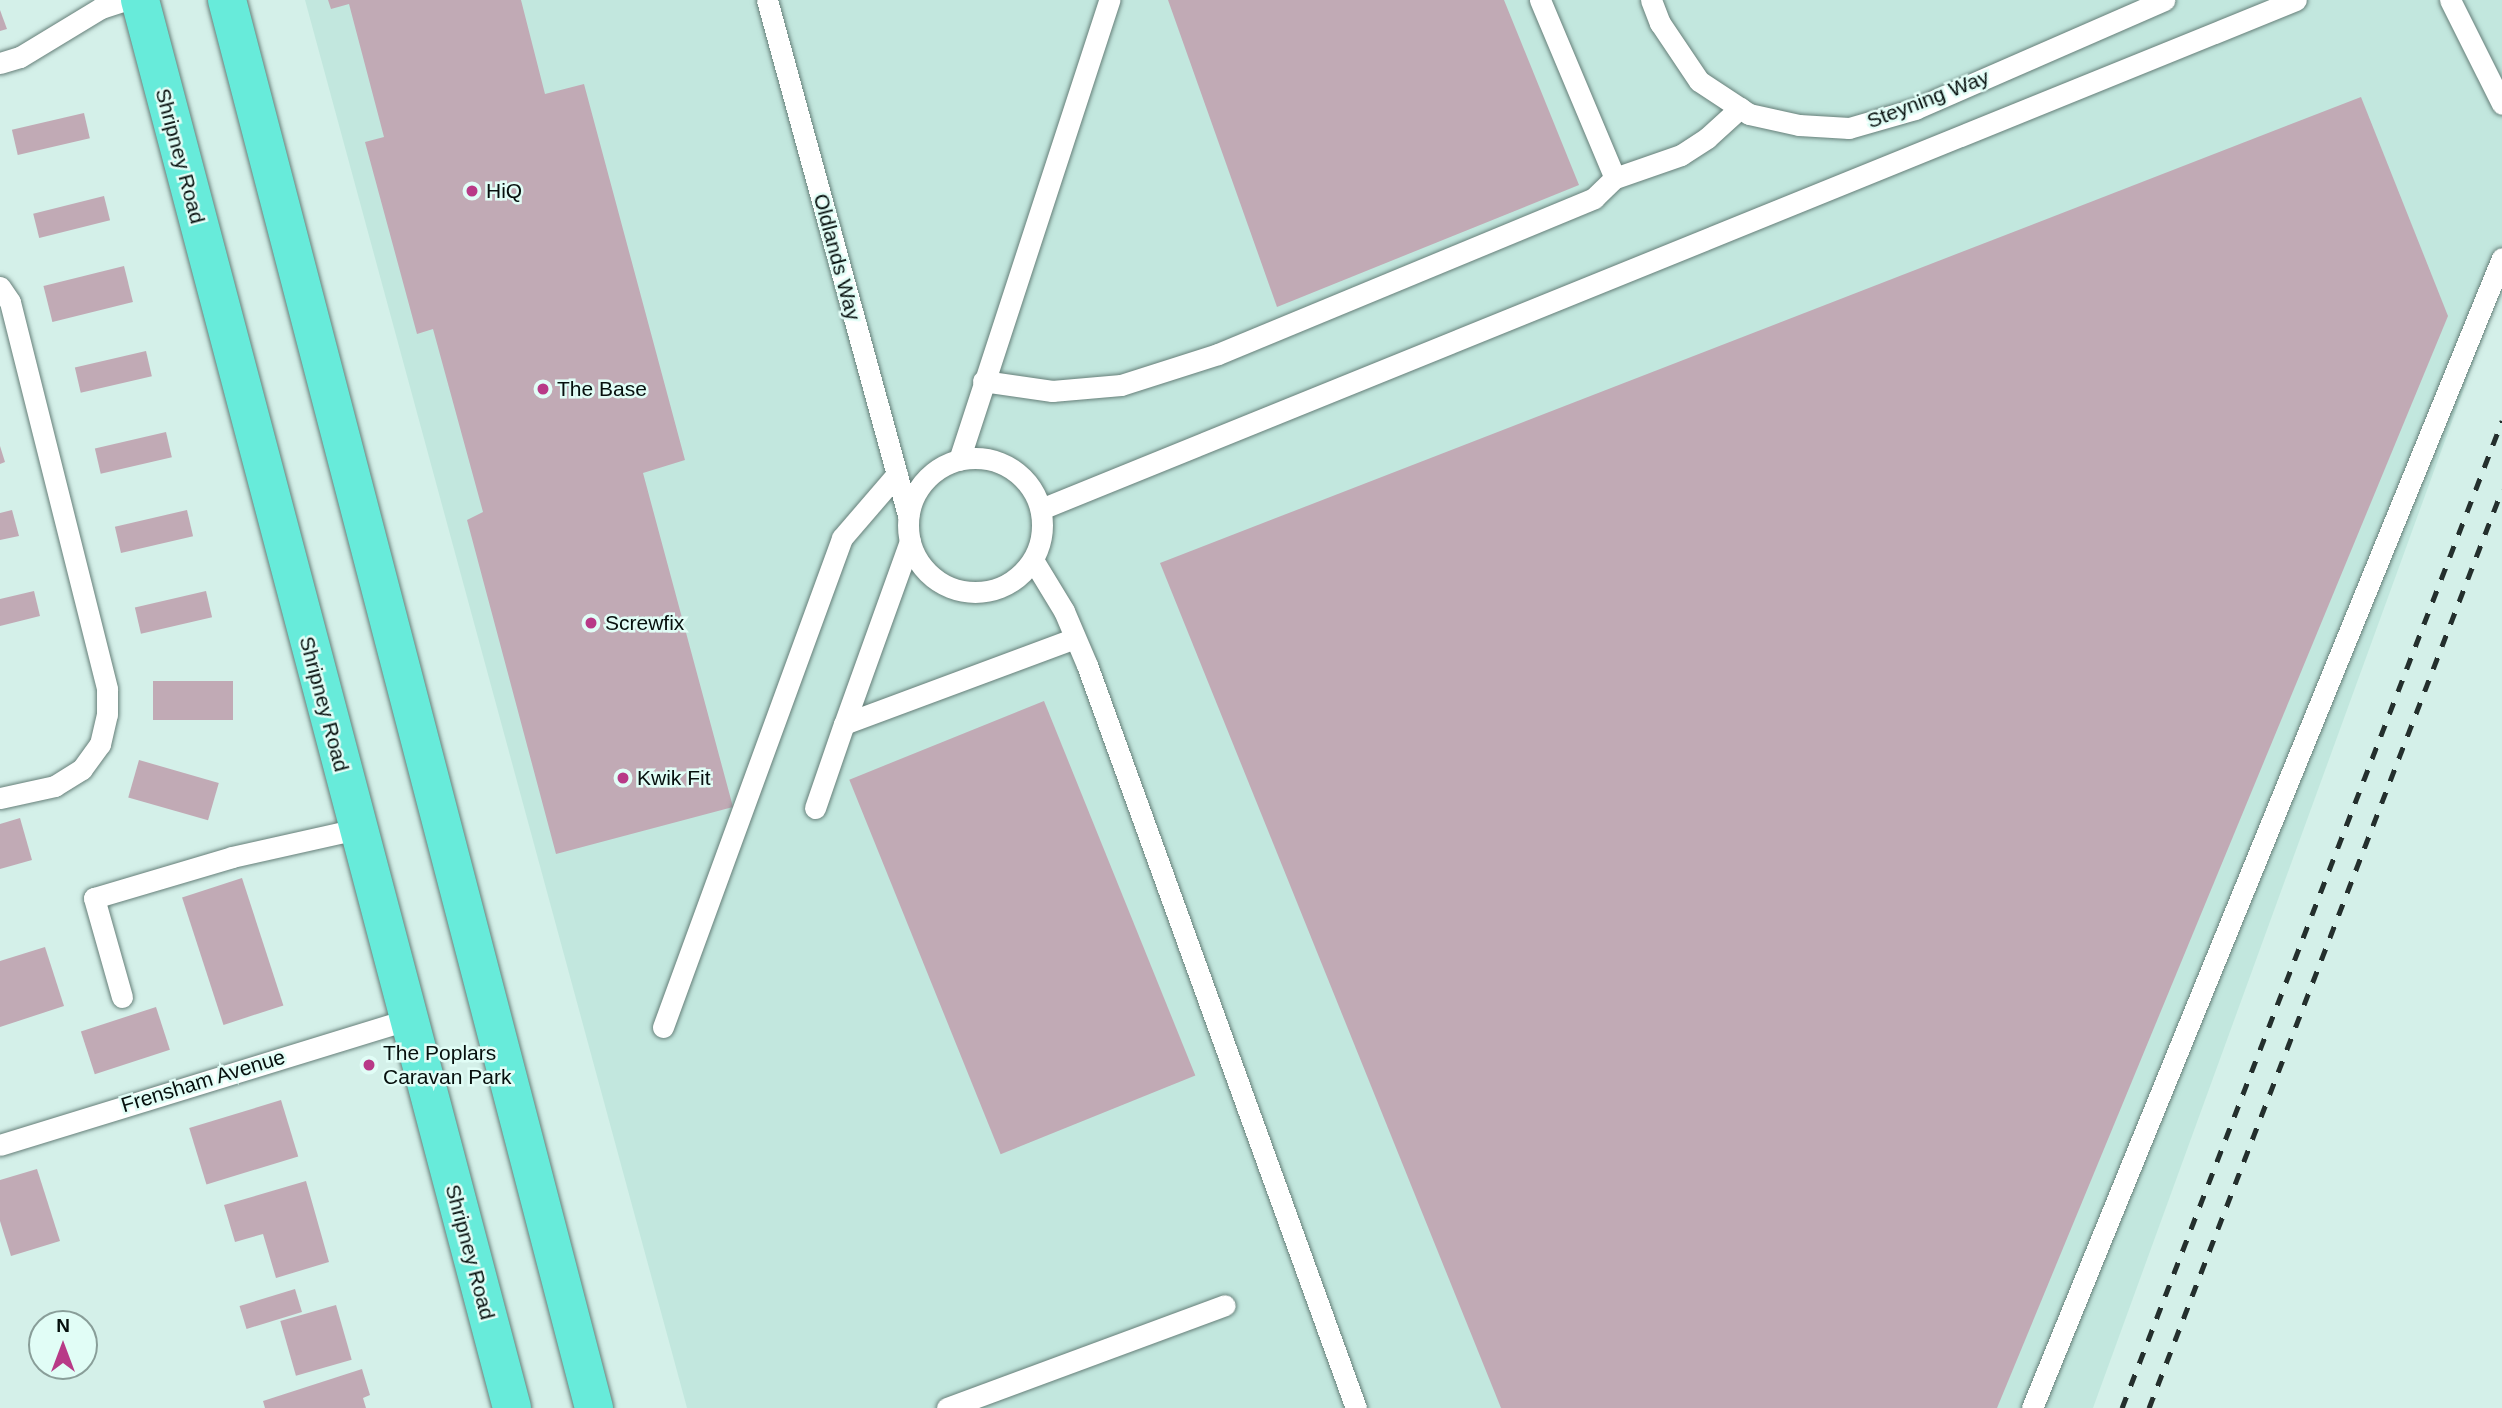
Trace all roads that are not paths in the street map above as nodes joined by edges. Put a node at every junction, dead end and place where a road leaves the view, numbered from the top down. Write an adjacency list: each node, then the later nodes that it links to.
1 (125, 0): 11 (lane)
2 (140, 0): 28 (main road, Shripney Road)
3 (227, 0): 35 (main road)
4 (766, 0): 19 (lane, Oldlands Way)
5 (1109, 0): 17 (lane)
6 (1540, 0): 14 (lane)
7 (1651, 0): 13 (lane, Steyning Way)
8 (2164, 0): 13 (lane, Steyning Way)
9 (2296, 0): 20 (lane)
10 (2450, 0): 12 (lane)
11 (0, 63)
12 (2502, 104)
13 (1740, 108): 14 (lane)
14 (1615, 178): 17 (lane)
15 (2502, 258): 38 (lane)
16 (0, 287): 26 (lane)
17 (983, 381): 18 (lane)
18 (959, 460): 20 (lane); 21 (lane)
19 (897, 474): 21 (lane, Oldlands Way); 31 (lane)
20 (1041, 509): 23 (lane)
21 (908, 515): 22 (lane, Oldlands Way)
22 (910, 541): 23 (lane, Oldlands Way); 25 (lane)
23 (1033, 560): 24 (lane)
24 (1075, 638): 25 (lane); 37 (lane)
25 (844, 724): 27 (lane)
26 (0, 798)
27 (814, 808)
28 (357, 829): 29 (lane); 30 (main road, Shripney Road)
29 (122, 998)
30 (407, 1020): 32 (lane, Frensham Avenue); 34 (main road, Shripney Road)
31 (663, 1027)
32 (0, 1145)
33 (1225, 1305): 36 (lane)
34 (512, 1408)
35 (594, 1408)
36 (947, 1408)
37 (1356, 1408)
38 (2032, 1408)

